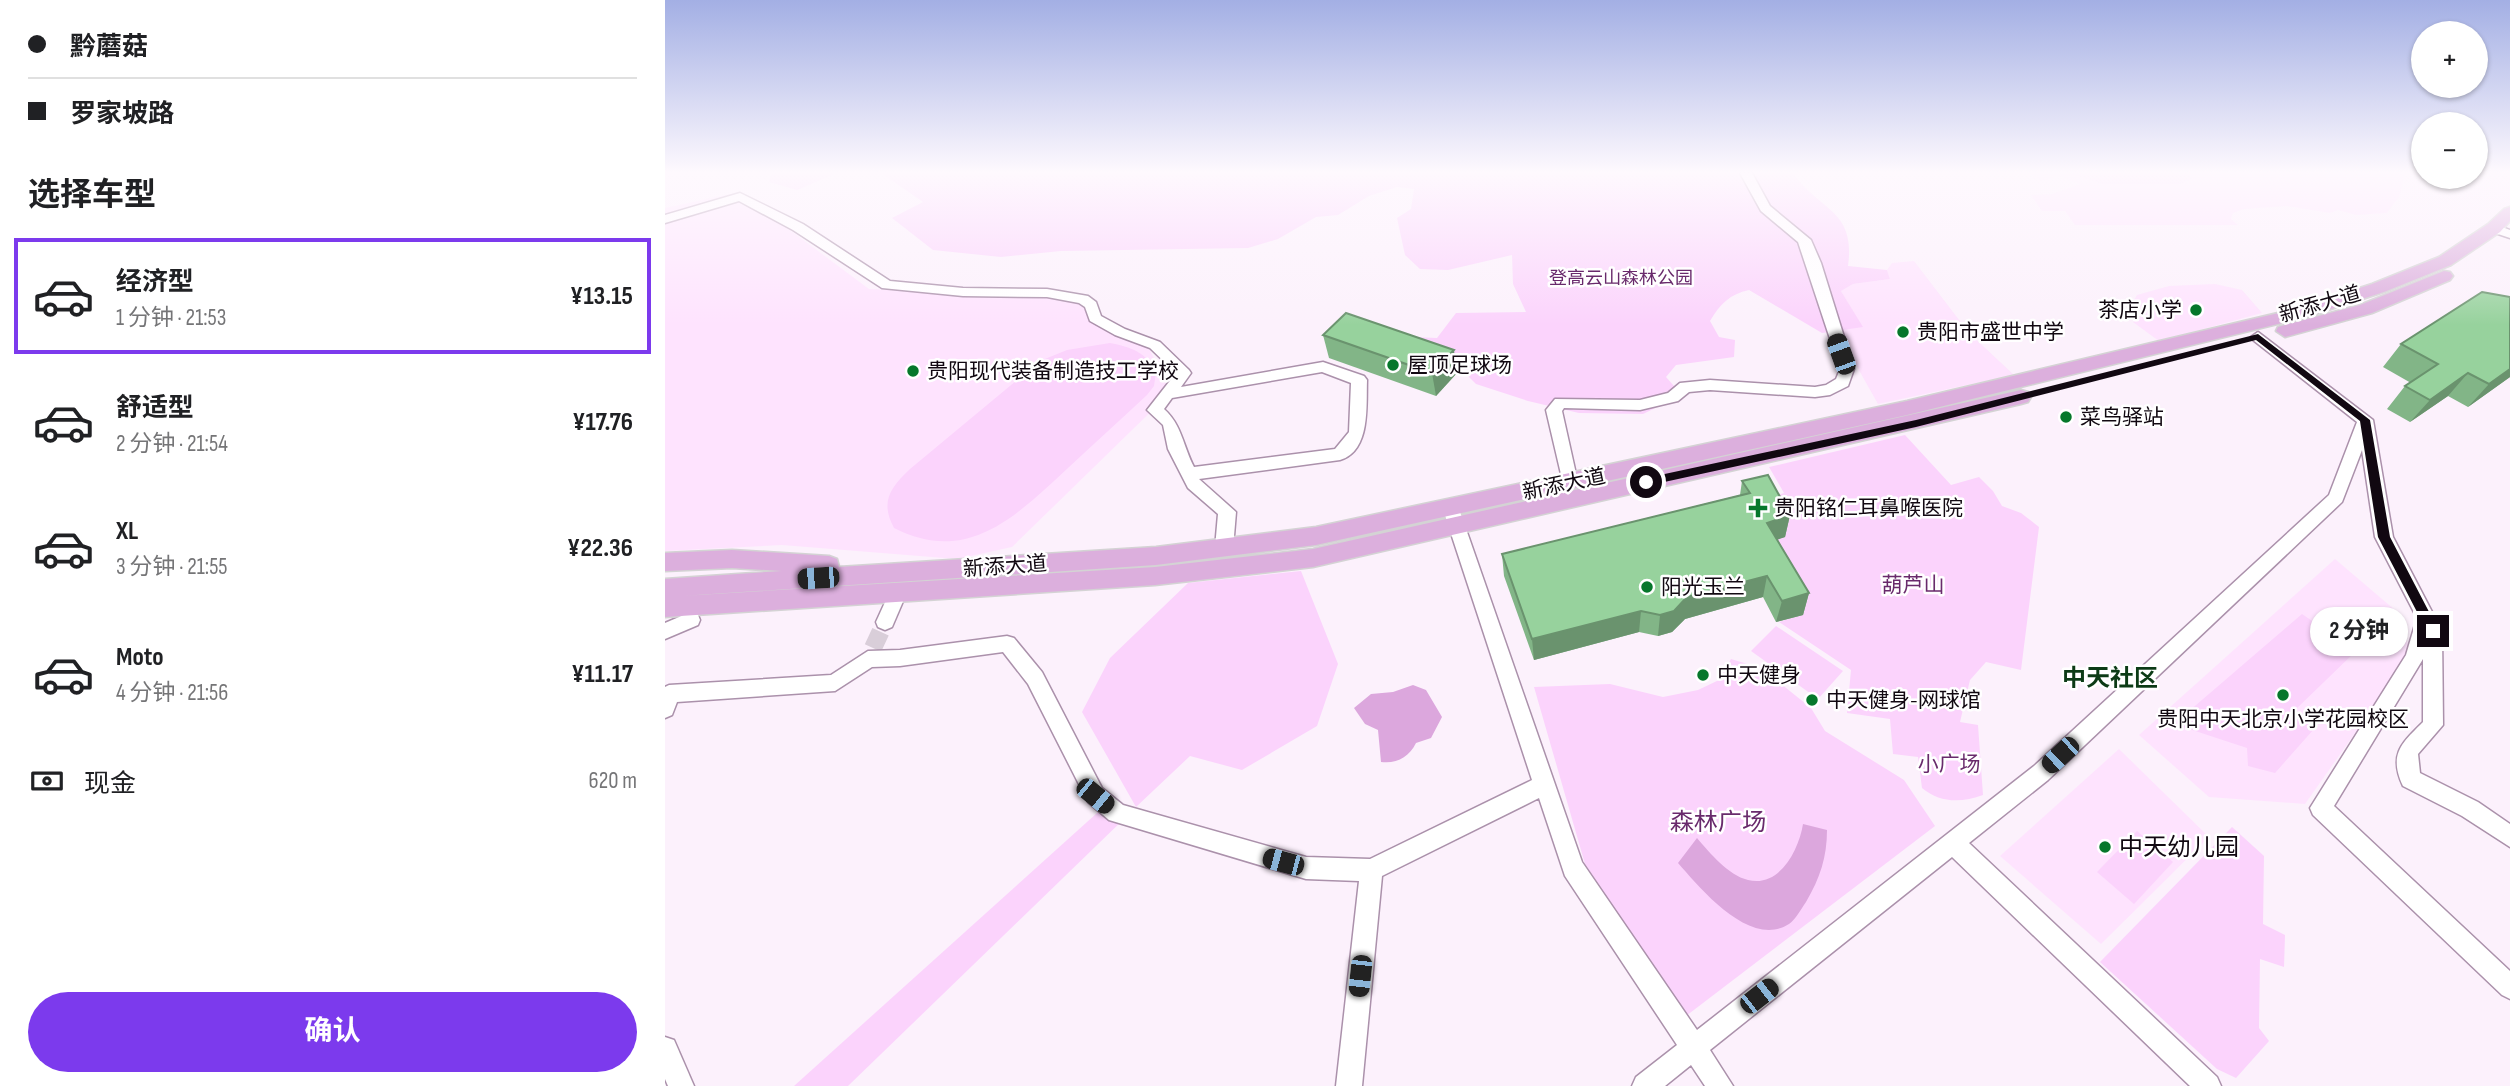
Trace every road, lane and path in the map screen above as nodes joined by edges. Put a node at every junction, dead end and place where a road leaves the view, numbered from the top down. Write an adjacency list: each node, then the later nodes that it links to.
1 (794, 224): 5 (street)
2 (1784, 224): 8 (street)
3 (2505, 233): 4 (main road, 新添大道); 8 (main road, 新添大道)
4 (2258, 337): 6 (street); 9 (main road, 新添大道)
5 (1166, 394): 7 (street); 7 (street)
6 (2365, 420): 17 (street); 25 (street)
7 (1189, 474): 10 (street)
8 (1570, 482): 9 (main road, 新添大道)
9 (1454, 517): 10 (main road, 新添大道); 14 (main road, 新添大道); 23 (street)
10 (1224, 548): 12 (main road, 新添大道)
11 (665, 562): 12 (main road)
12 (920, 572): 13 (main road, 新添大道)
13 (665, 587)
14 (898, 592): 15 (main road, 新添大道); 20 (street)
15 (797, 598): 16 (main road, 新添大道); 18 (main road)
16 (665, 607)
17 (2426, 618): 24 (street); 27 (street)
18 (691, 620): 19 (main road); 21 (street)
19 (665, 622)
20 (885, 622)
21 (665, 631)
22 (665, 709): 26 (street)
23 (1545, 784): 26 (street); 28 (street)
24 (2510, 836)
25 (1953, 843): 28 (street); 34 (street)
26 (1371, 870): 31 (street)
27 (2510, 987)
28 (1694, 1047): 32 (street); 33 (street)
29 (665, 1049): 30 (street)
30 (681, 1086)
31 (1349, 1086)
32 (1645, 1086)
33 (1720, 1086)
34 (2208, 1086)

